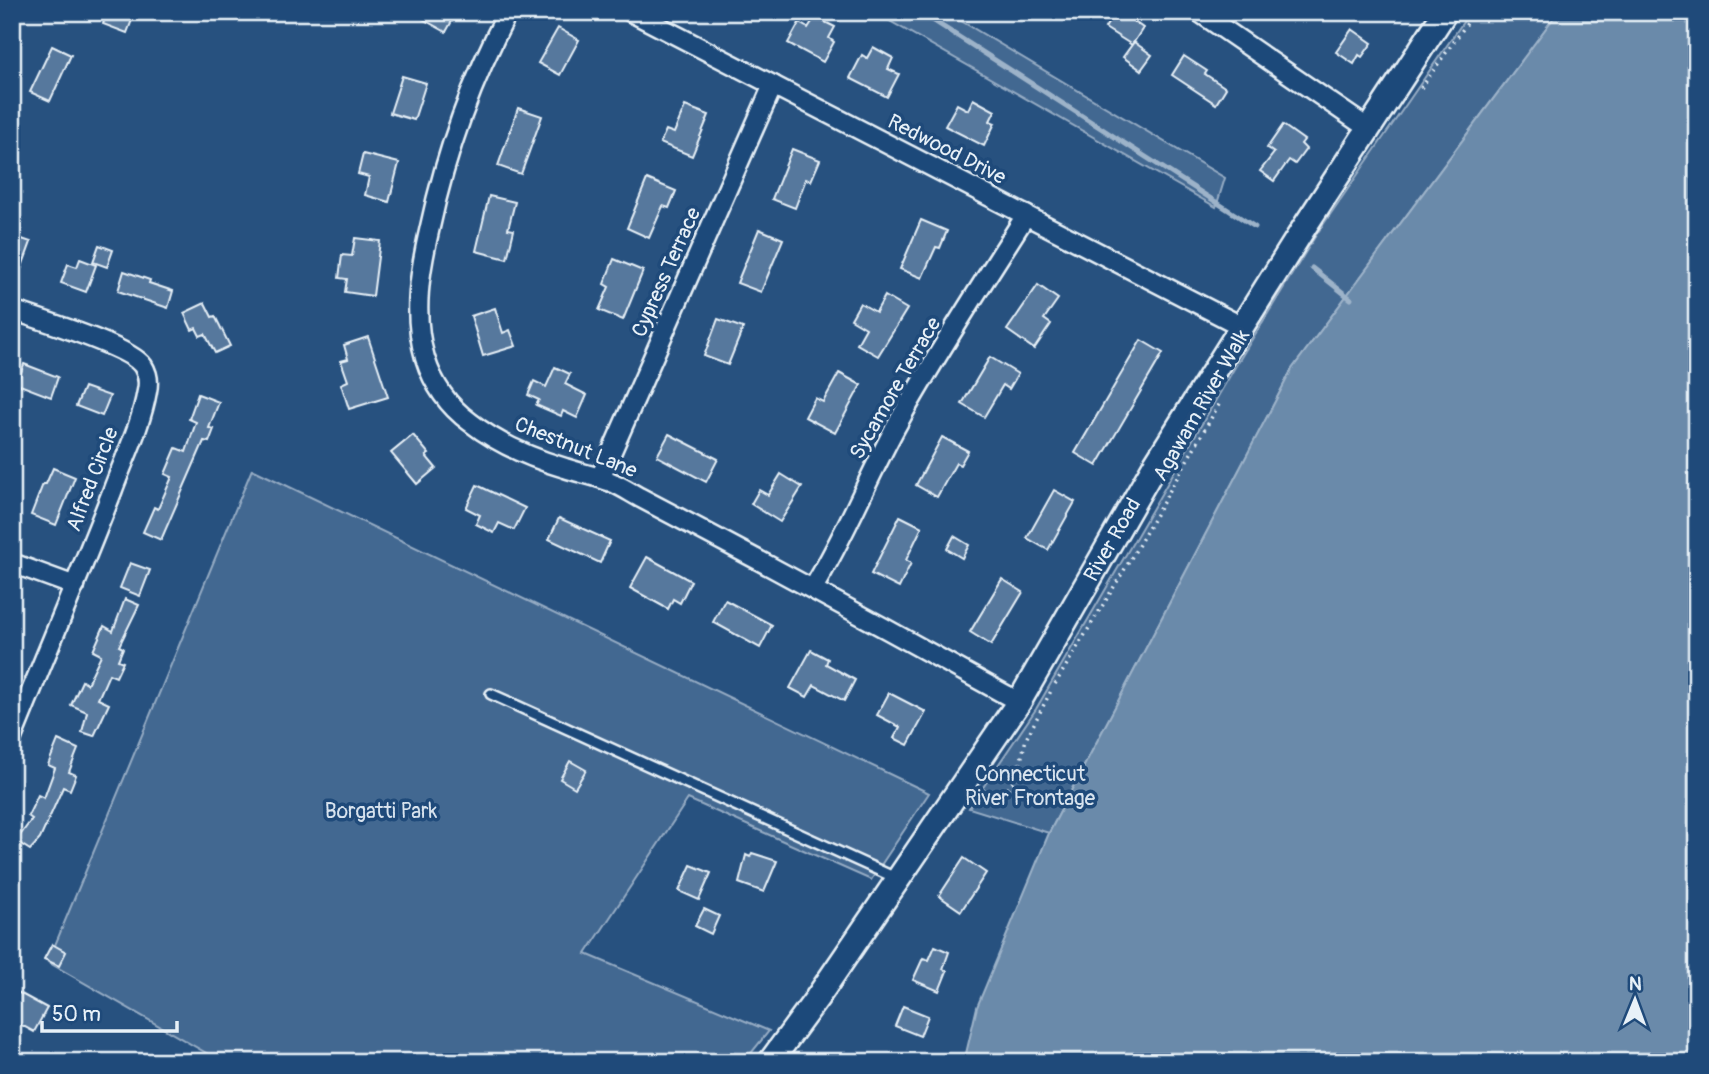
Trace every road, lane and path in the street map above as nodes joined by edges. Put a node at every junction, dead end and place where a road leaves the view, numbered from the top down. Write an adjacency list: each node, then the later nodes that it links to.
1 (508, 12): 13 (street, Chestnut Lane)
2 (631, 12): 6 (street, Redwood Drive)
3 (1199, 12): 8 (street)
4 (1446, 12): 8 (street, River Road)
5 (1475, 12): 7 (path)
6 (774, 85): 9 (street, Redwood Drive); 13 (street, Cypress Terrace)
7 (1421, 88)
8 (1369, 129): 11 (street, River Road)
9 (1026, 215): 11 (street, Redwood Drive); 16 (street, Sycamore Terrace)
10 (12, 310): 15 (street, Alfred Circle)
11 (1241, 326): 18 (street, River Road)
12 (1223, 397): 20 (path, Agawam River Walk)
13 (600, 478): 16 (street, Chestnut Lane)
14 (12, 563): 15 (street)
15 (75, 586): 19 (street, Alfred Circle)
16 (813, 588): 18 (street, Chestnut Lane)
17 (491, 694): 21 (lane)
18 (1019, 702): 20 (street, River Road)
19 (12, 738)
20 (967, 780): 21 (street, River Road)
21 (898, 879): 22 (street, River Road)
22 (769, 1062)

